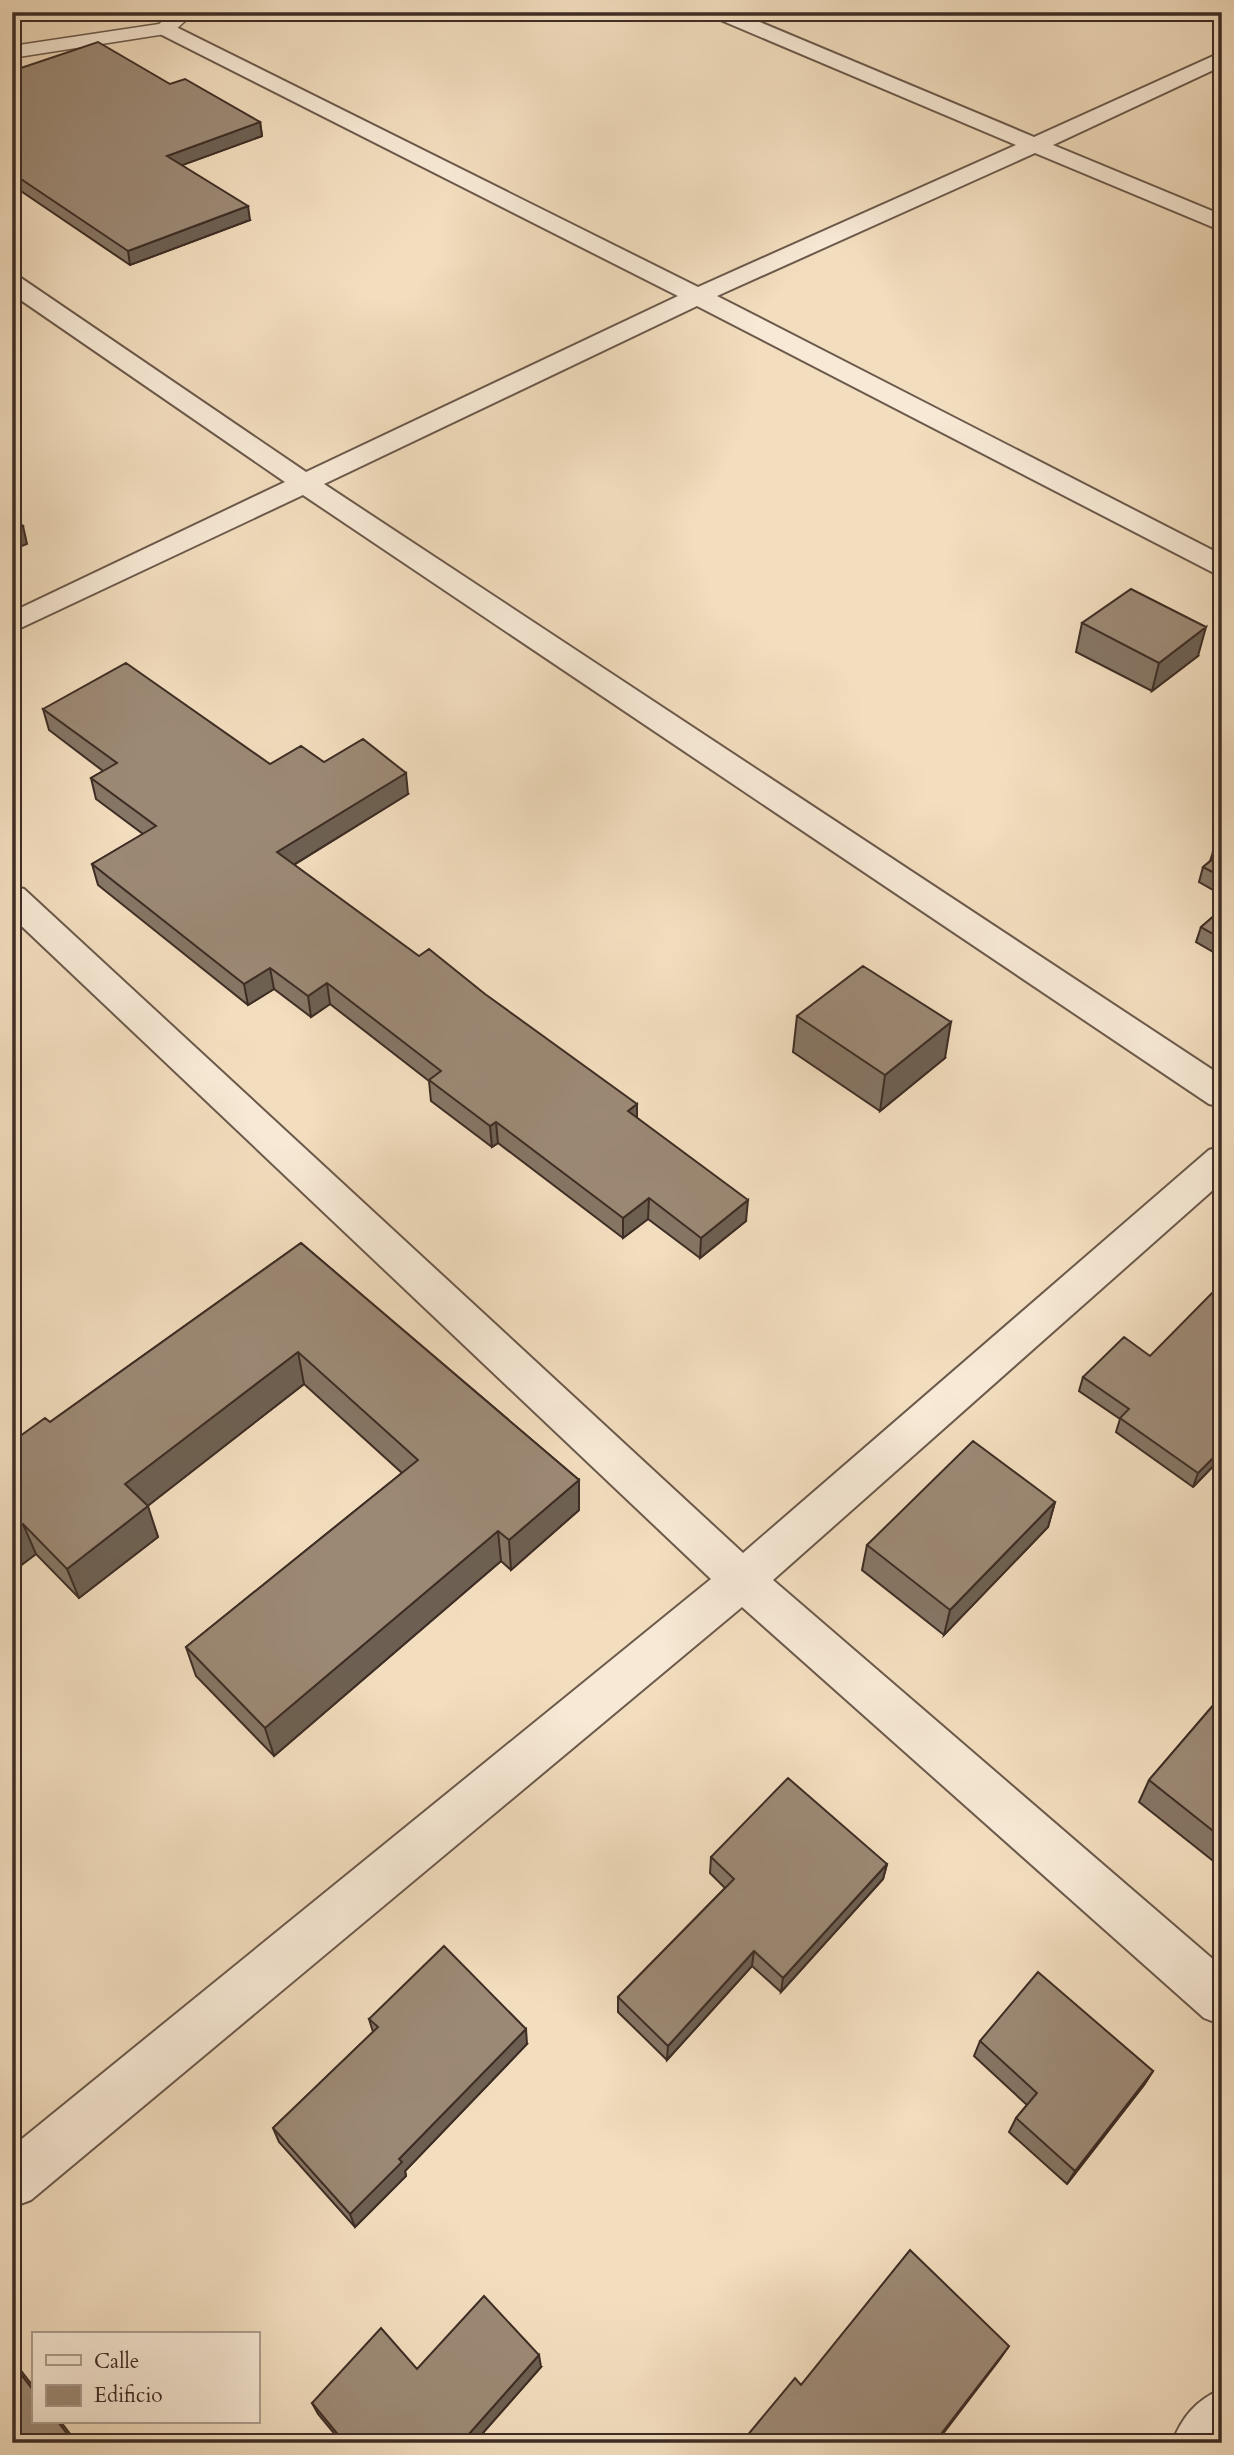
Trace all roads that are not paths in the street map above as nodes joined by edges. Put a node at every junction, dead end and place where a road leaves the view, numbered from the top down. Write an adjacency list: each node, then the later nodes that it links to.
1 (185, 12): 3 (lane)
2 (718, 12): 6 (street)
3 (165, 29): 4 (lane); 9 (street)
4 (12, 52)
5 (1222, 58): 6 (street)
6 (1035, 145): 7 (street); 9 (street)
7 (1222, 224)
8 (12, 284): 10 (street)
9 (697, 296): 10 (street); 11 (street)
10 (305, 484): 12 (street); 14 (street)
11 (1222, 566)
12 (12, 623)
13 (12, 897): 16 (street)
14 (1222, 1094)
15 (1222, 1160): 16 (street)
16 (742, 1580): 17 (street); 18 (street)
17 (1222, 2000)
18 (12, 2180)
19 (1222, 2417): 20 (street)
20 (1200, 2443)

